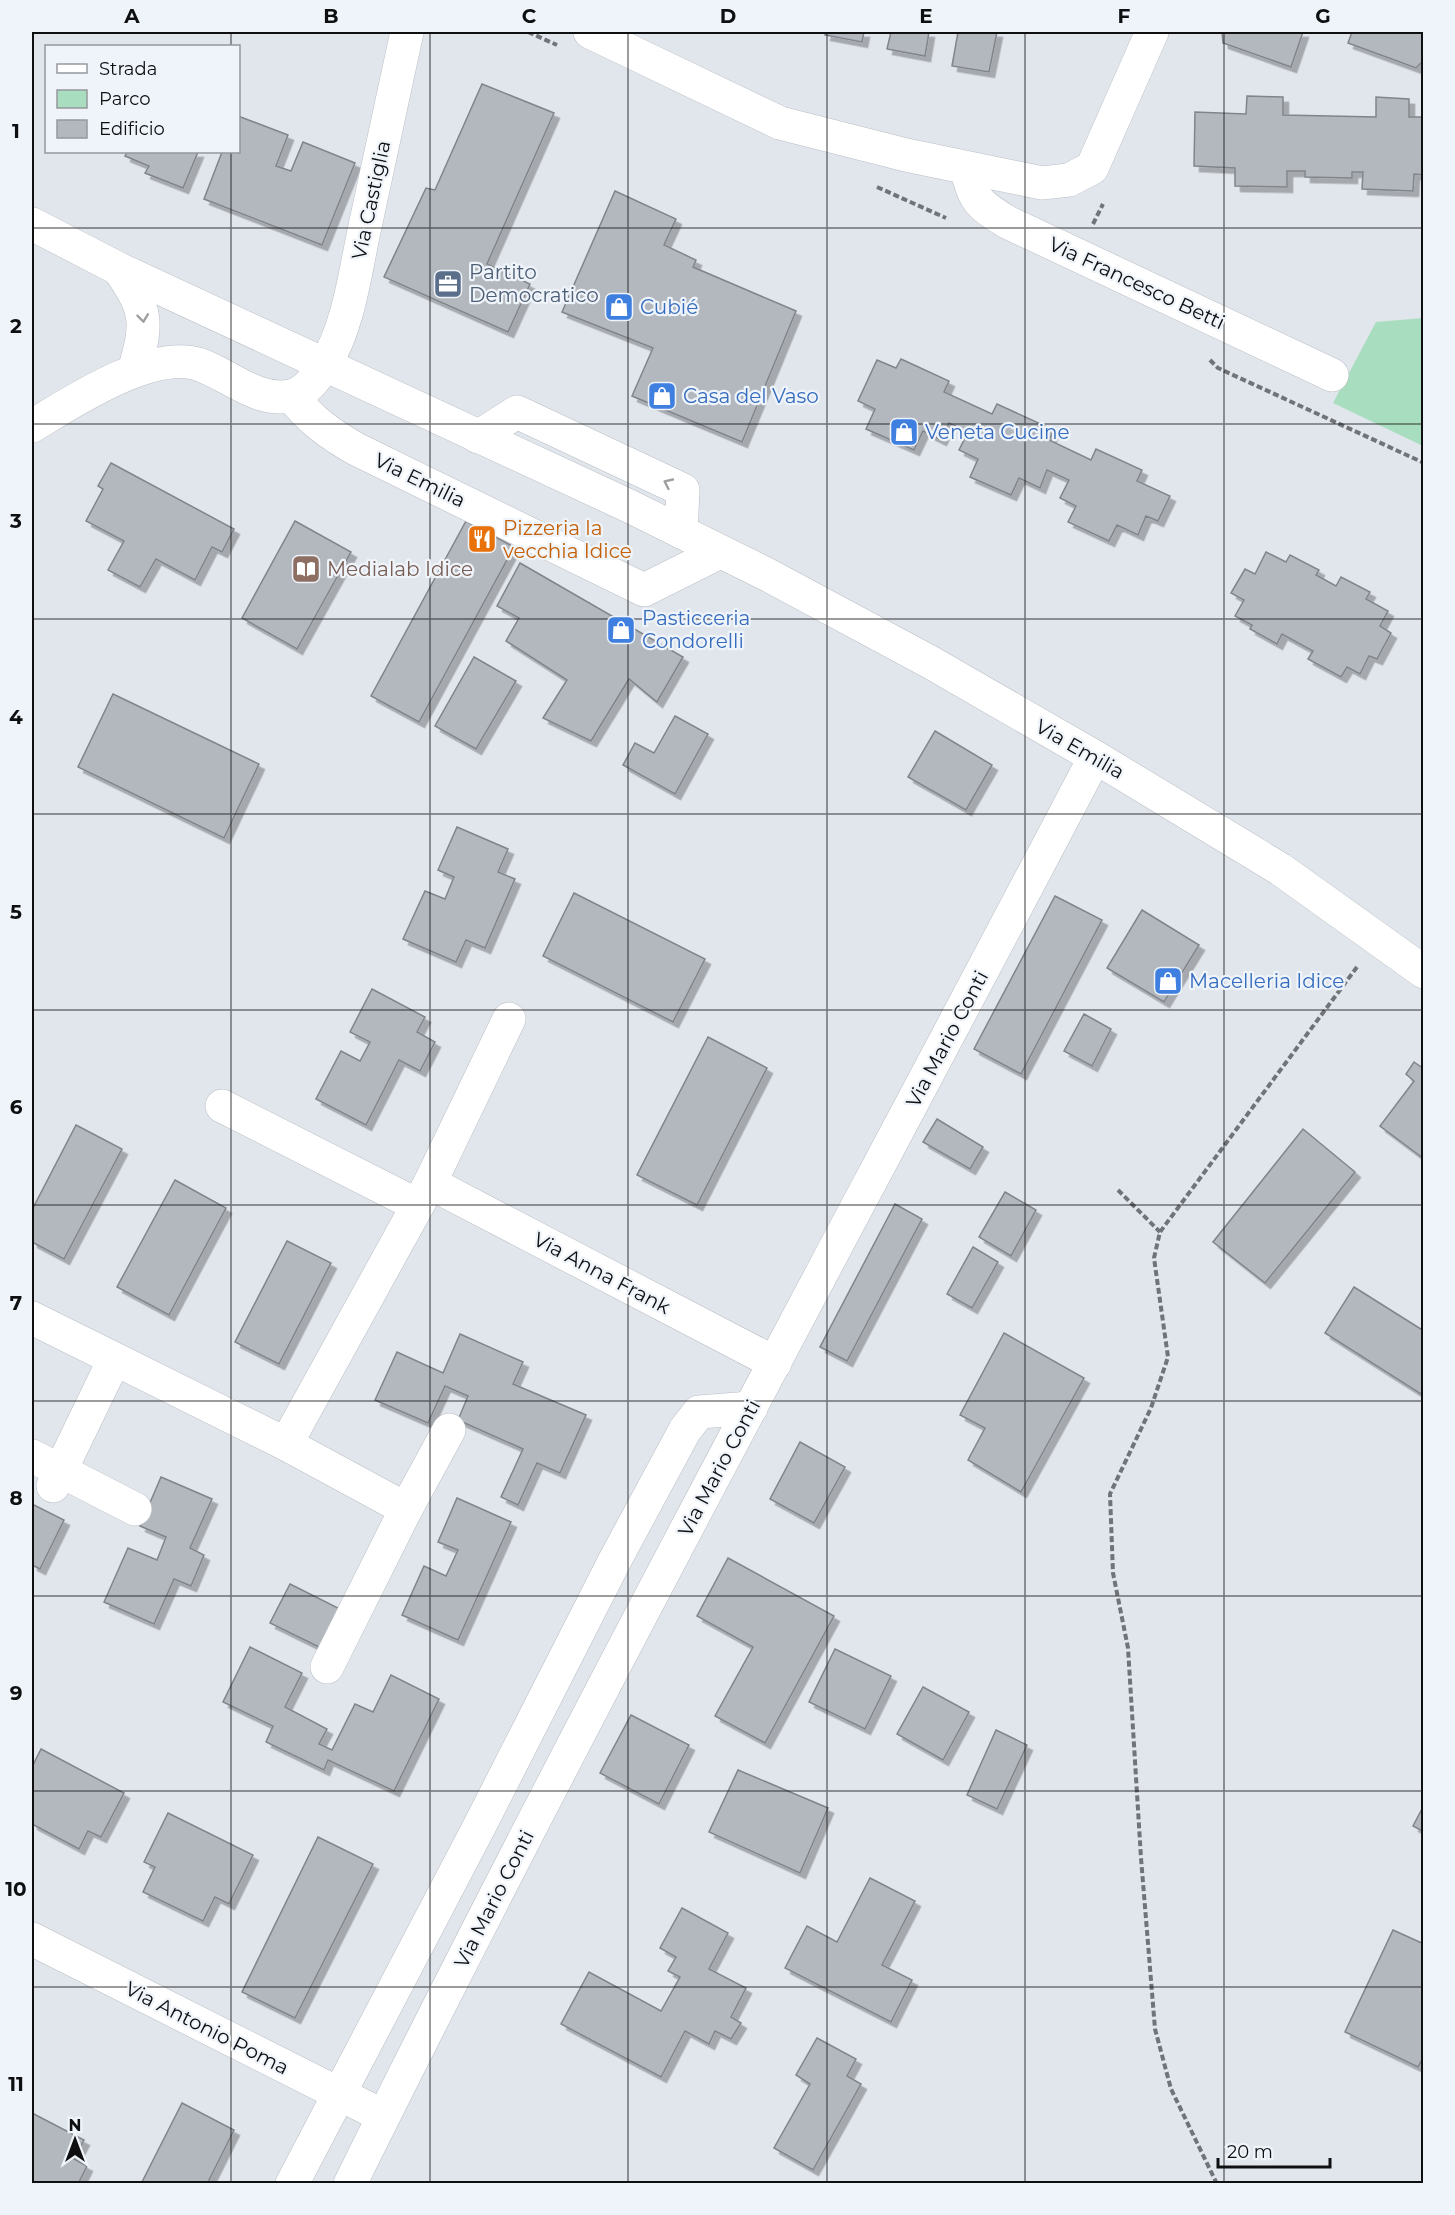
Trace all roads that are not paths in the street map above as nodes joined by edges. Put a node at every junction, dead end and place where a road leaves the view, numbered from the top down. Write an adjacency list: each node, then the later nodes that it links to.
1 (407, 32): 7 (street, Via Castiglia)
2 (590, 32): 4 (street)
3 (1152, 32): 4 (street)
4 (966, 168): 9 (street, Via Francesco Betti)
5 (32, 224): 6 (street, Via Emilia)
6 (119, 269): 7 (street, Via Emilia); 8 (street, one-way to 8)
7 (324, 365): 10 (street); 12 (street, Via Emilia)
8 (134, 371): 10 (street); 11 (street)
9 (1332, 375)
10 (292, 396): 12 (street, Via Emilia)
11 (32, 426)
12 (720, 552): 13 (street, Via Emilia)
13 (1095, 757): 14 (street, Via Emilia); 20 (street, Via Mario Conti)
14 (1424, 972)
15 (509, 1019): 17 (street)
16 (222, 1106): 17 (street, Via Anna Frank)
17 (423, 1194): 20 (street, Via Anna Frank); 23 (street)
18 (32, 1318): 19 (street)
19 (114, 1360): 23 (street); 25 (street)
20 (775, 1363): 21 (street, Via Mario Conti)
21 (751, 1408): 30 (street); 31 (street, Via Mario Conti)
22 (449, 1430): 27 (street)
23 (286, 1444): 27 (street)
24 (32, 1456): 25 (street)
25 (57, 1478): 26 (street)
26 (135, 1509)
27 (406, 1509): 28 (street)
28 (327, 1667)
29 (32, 1939): 30 (street, Via Antonio Poma)
30 (339, 2094): 31 (street, Via Antonio Poma); 32 (street)
31 (383, 2116): 33 (street, Via Mario Conti)
32 (292, 2184)
33 (350, 2184)

